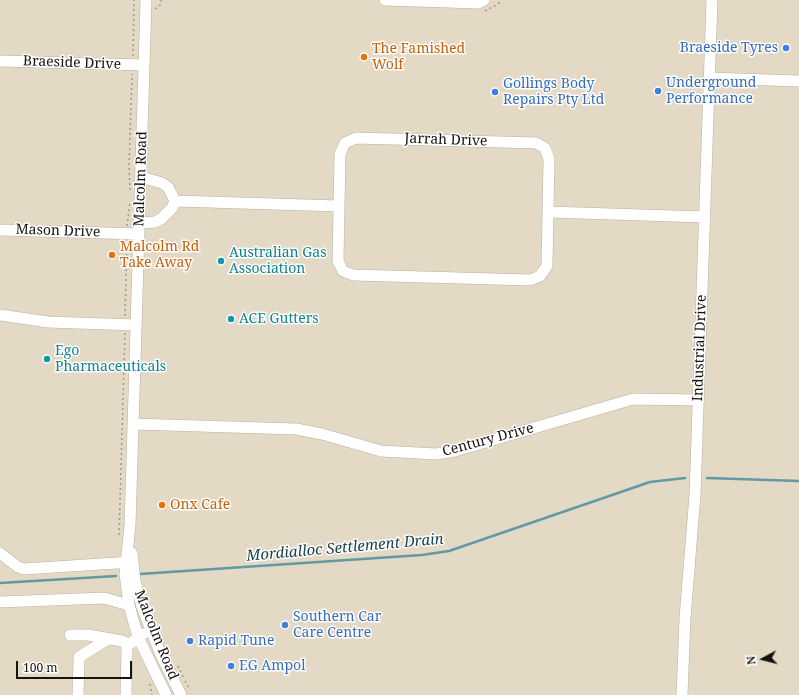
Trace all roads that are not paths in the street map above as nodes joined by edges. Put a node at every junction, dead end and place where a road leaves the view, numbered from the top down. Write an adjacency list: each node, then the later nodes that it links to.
1 (146, 0): 6 (street, Malcolm Road)
2 (385, 0): 3 (street)
3 (484, 0)
4 (712, 0): 7 (street, Industrial Drive)
5 (0, 61): 6 (street, Braeside Drive)
6 (144, 65): 9 (street, Malcolm Road)
7 (709, 78): 8 (street); 13 (street, Industrial Drive)
8 (799, 81)
9 (141, 177): 10 (street); 14 (street, Malcolm Road)
10 (175, 201): 11 (street); 14 (street)
11 (338, 206): 12 (street, Jarrah Drive); 12 (street, Jarrah Drive)
12 (548, 212): 13 (street)
13 (705, 217): 18 (street, Industrial Drive)
14 (139, 229): 15 (street, Mason Drive); 17 (street, Malcolm Road)
15 (0, 230)
16 (0, 315): 17 (street)
17 (136, 325): 19 (street, Malcolm Road)
18 (698, 400): 19 (street, Century Drive); 33 (street, Industrial Drive)
19 (134, 424): 21 (street, Malcolm Road)
20 (0, 553): 21 (street)
21 (129, 562): 23 (street, Malcolm Road); 24 (street, Malcolm Road)
22 (0, 602): 23 (street)
23 (129, 605): 26 (street, Malcolm Road)
24 (151, 630): 26 (street); 29 (street, Malcolm Road)
25 (70, 634): 27 (street)
26 (138, 636): 28 (street); 30 (street, Malcolm Road)
27 (108, 639): 28 (street); 31 (street)
28 (128, 644): 32 (street)
29 (185, 692)
30 (165, 694)
31 (78, 695)
32 (126, 695)
33 (682, 695)

